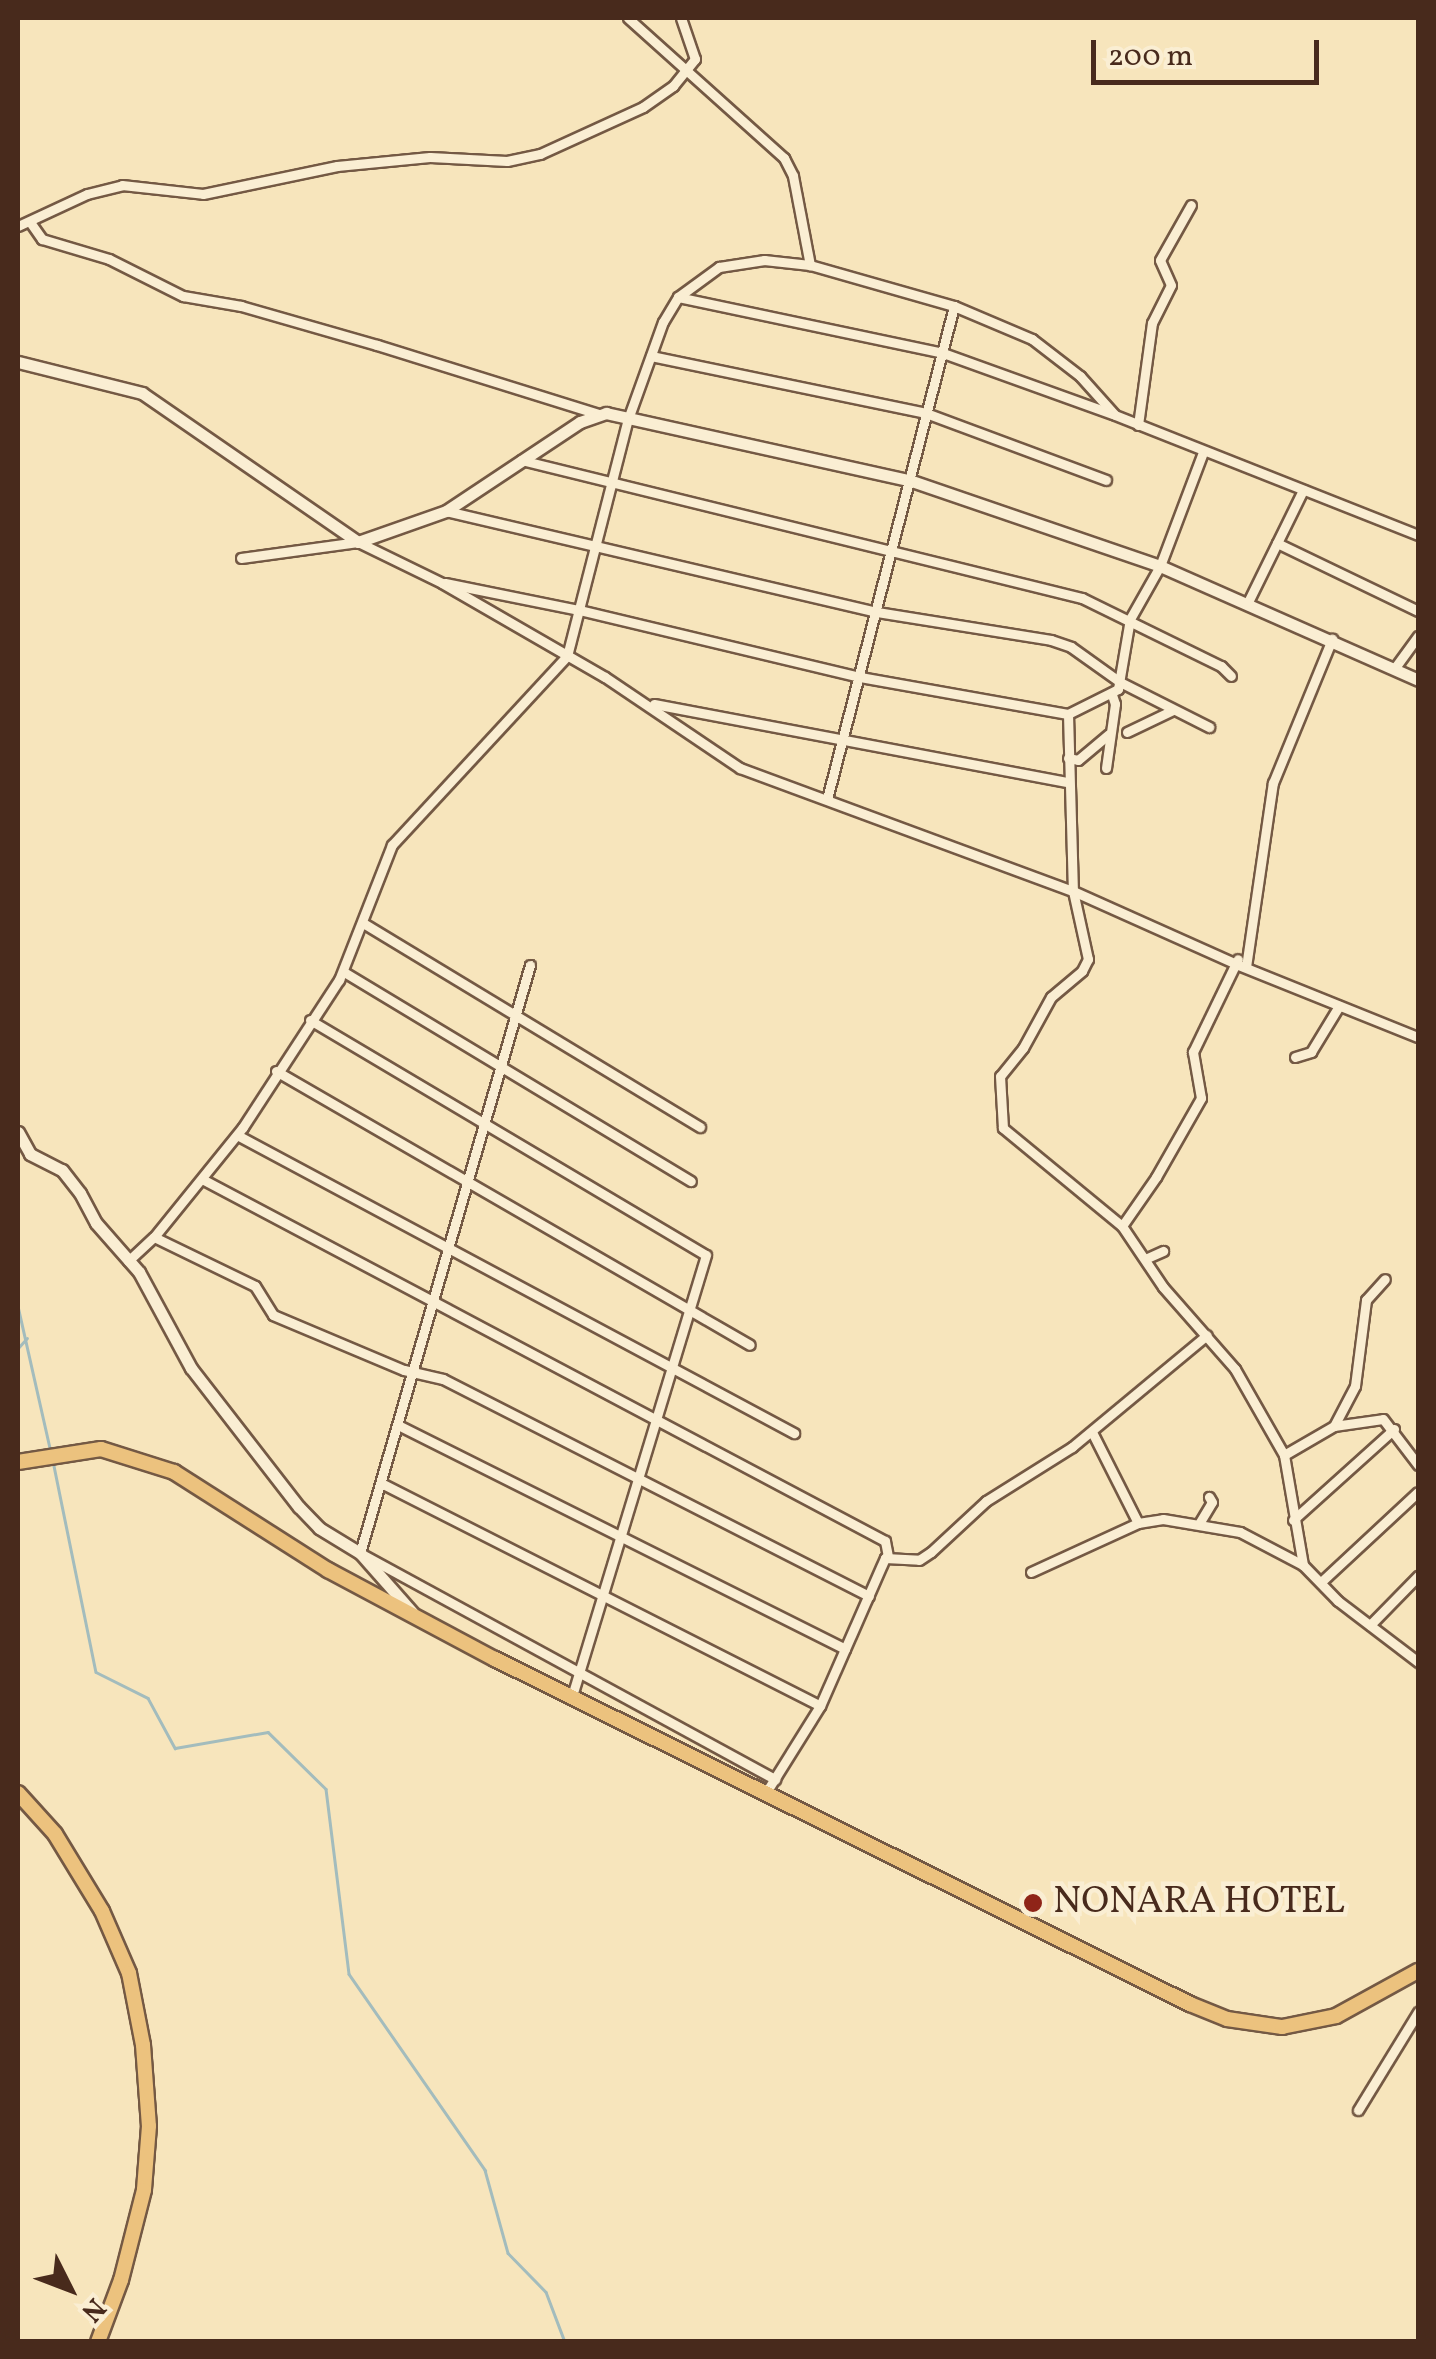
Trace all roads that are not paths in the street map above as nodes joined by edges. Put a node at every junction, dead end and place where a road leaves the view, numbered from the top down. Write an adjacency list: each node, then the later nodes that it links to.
1 (628, 18): 3 (street)
2 (681, 18): 3 (street)
3 (686, 73): 5 (street); 7 (street)
4 (1191, 205): 17 (street)
5 (30, 222): 6 (street); 14 (street)
6 (18, 226)
7 (810, 265): 8 (street); 9 (street)
8 (678, 297): 10 (street); 11 (street)
9 (954, 306): 10 (street); 15 (street)
10 (943, 353): 13 (street); 15 (street)
11 (651, 356): 13 (street); 16 (street)
12 (18, 362): 26 (street)
13 (926, 413): 20 (street); 21 (street)
14 (599, 414): 16 (street); 19 (street)
15 (1115, 415): 17 (street)
16 (628, 419): 20 (street); 22 (street)
17 (1138, 425): 18 (street)
18 (1204, 452): 23 (street); 31 (street)
19 (522, 460): 22 (street); 24 (street)
20 (909, 480): 29 (street); 31 (street)
21 (1106, 480)
22 (611, 483): 28 (street); 29 (street)
23 (1304, 490): 25 (street); 27 (street)
24 (446, 511): 26 (street); 28 (street)
25 (1418, 535)
26 (358, 542): 30 (street); 32 (street)
27 (1277, 543): 33 (street); 35 (street)
28 (594, 546): 34 (street); 36 (street)
29 (894, 548): 36 (street); 37 (street)
30 (241, 558)
31 (1160, 566): 33 (street); 37 (street)
32 (442, 583): 34 (street); 40 (street)
33 (1248, 602): 39 (street)
34 (579, 610): 40 (street); 43 (street)
35 (1418, 610)
36 (876, 612): 43 (street); 45 (street)
37 (1130, 619): 42 (street); 45 (street)
38 (1418, 636): 41 (street)
39 (1332, 639): 41 (street); 62 (street)
40 (566, 656): 47 (street); 61 (street)
41 (1394, 669): 44 (street)
42 (1232, 676)
43 (860, 677): 49 (street); 53 (street)
44 (1418, 680)
45 (1120, 682): 46 (street); 48 (street)
46 (1112, 695): 49 (street); 51 (street)
47 (647, 702): 53 (street); 59 (street)
48 (1173, 710): 50 (street); 52 (street)
49 (1068, 714): 54 (street)
50 (1209, 727)
51 (1111, 732): 54 (street); 56 (street)
52 (1127, 732)
53 (843, 743): 57 (street); 59 (street)
54 (1068, 758): 58 (street)
55 (1034, 765): 57 (street)
56 (1106, 768)
57 (1033, 776): 58 (street)
58 (1067, 782): 60 (street)
59 (827, 799): 60 (street)
60 (1072, 891): 62 (street); 79 (street)
61 (364, 923): 64 (street); 66 (street)
62 (1240, 963): 65 (street); 79 (street)
63 (530, 965): 66 (street)
64 (344, 972): 67 (street); 70 (street)
65 (1339, 1006): 68 (street); 69 (street)
66 (516, 1012): 70 (street); 73 (street)
67 (310, 1020): 71 (street); 72 (street)
68 (1418, 1037)
69 (1294, 1057)
70 (500, 1068): 72 (street); 77 (street)
71 (276, 1072): 75 (street); 78 (street)
72 (485, 1122): 78 (street); 87 (street)
73 (700, 1127)
74 (18, 1132): 84 (street)
75 (237, 1135): 76 (street); 81 (street)
76 (202, 1179): 80 (street); 86 (street)
77 (692, 1181)
78 (467, 1184): 81 (street); 87 (street)
79 (1122, 1226): 83 (street)
80 (154, 1237): 84 (street); 91 (street)
81 (449, 1247): 86 (street); 90 (street)
82 (1163, 1250): 83 (street)
83 (1145, 1259): 88 (street)
84 (128, 1261): 109 (street)
85 (1385, 1279): 94 (street)
86 (434, 1302): 91 (street); 92 (street)
87 (690, 1312): 89 (street); 90 (street)
88 (1207, 1336): 97 (street); 98 (street)
89 (750, 1346)
90 (674, 1366): 92 (street); 96 (street)
91 (414, 1371): 93 (street); 101 (street)
92 (657, 1424): 101 (street); 110 (street)
93 (398, 1425): 102 (street); 108 (street)
94 (1334, 1426): 95 (street); 98 (street)
95 (1394, 1429): 100 (street); 105 (street)
96 (794, 1432)
97 (1092, 1432): 107 (street); 110 (street)
98 (1284, 1454): 105 (street)
99 (18, 1462): 117 (main road)
100 (1418, 1465)
101 (641, 1480): 108 (street); 116 (street)
102 (382, 1483): 109 (street); 115 (street)
103 (1418, 1492): 114 (street)
104 (1210, 1496): 106 (street)
105 (1293, 1520): 111 (street)
106 (1200, 1522): 107 (street); 111 (street)
107 (1138, 1523): 112 (street)
108 (622, 1537): 115 (street); 119 (street)
109 (360, 1554): 117 (street); 121 (street)
110 (888, 1557): 116 (street)
111 (1303, 1565): 114 (street)
112 (1031, 1572)
113 (1418, 1576): 118 (street)
114 (1321, 1582): 118 (street)
115 (604, 1596): 121 (street); 123 (street)
116 (869, 1596): 119 (street)
117 (415, 1616): 122 (main road)
118 (1370, 1625): 120 (street)
119 (845, 1649): 123 (street)
120 (1418, 1662)
121 (580, 1672): 122 (street); 124 (street)
122 (571, 1698): 126 (main road)
123 (820, 1706): 124 (street)
124 (776, 1779): 126 (street)
125 (18, 1793): 130 (main road)
126 (765, 1794): 127 (main road)
127 (1418, 1971)
128 (1418, 2012): 129 (street)
129 (1358, 2110)
130 (98, 2342)

